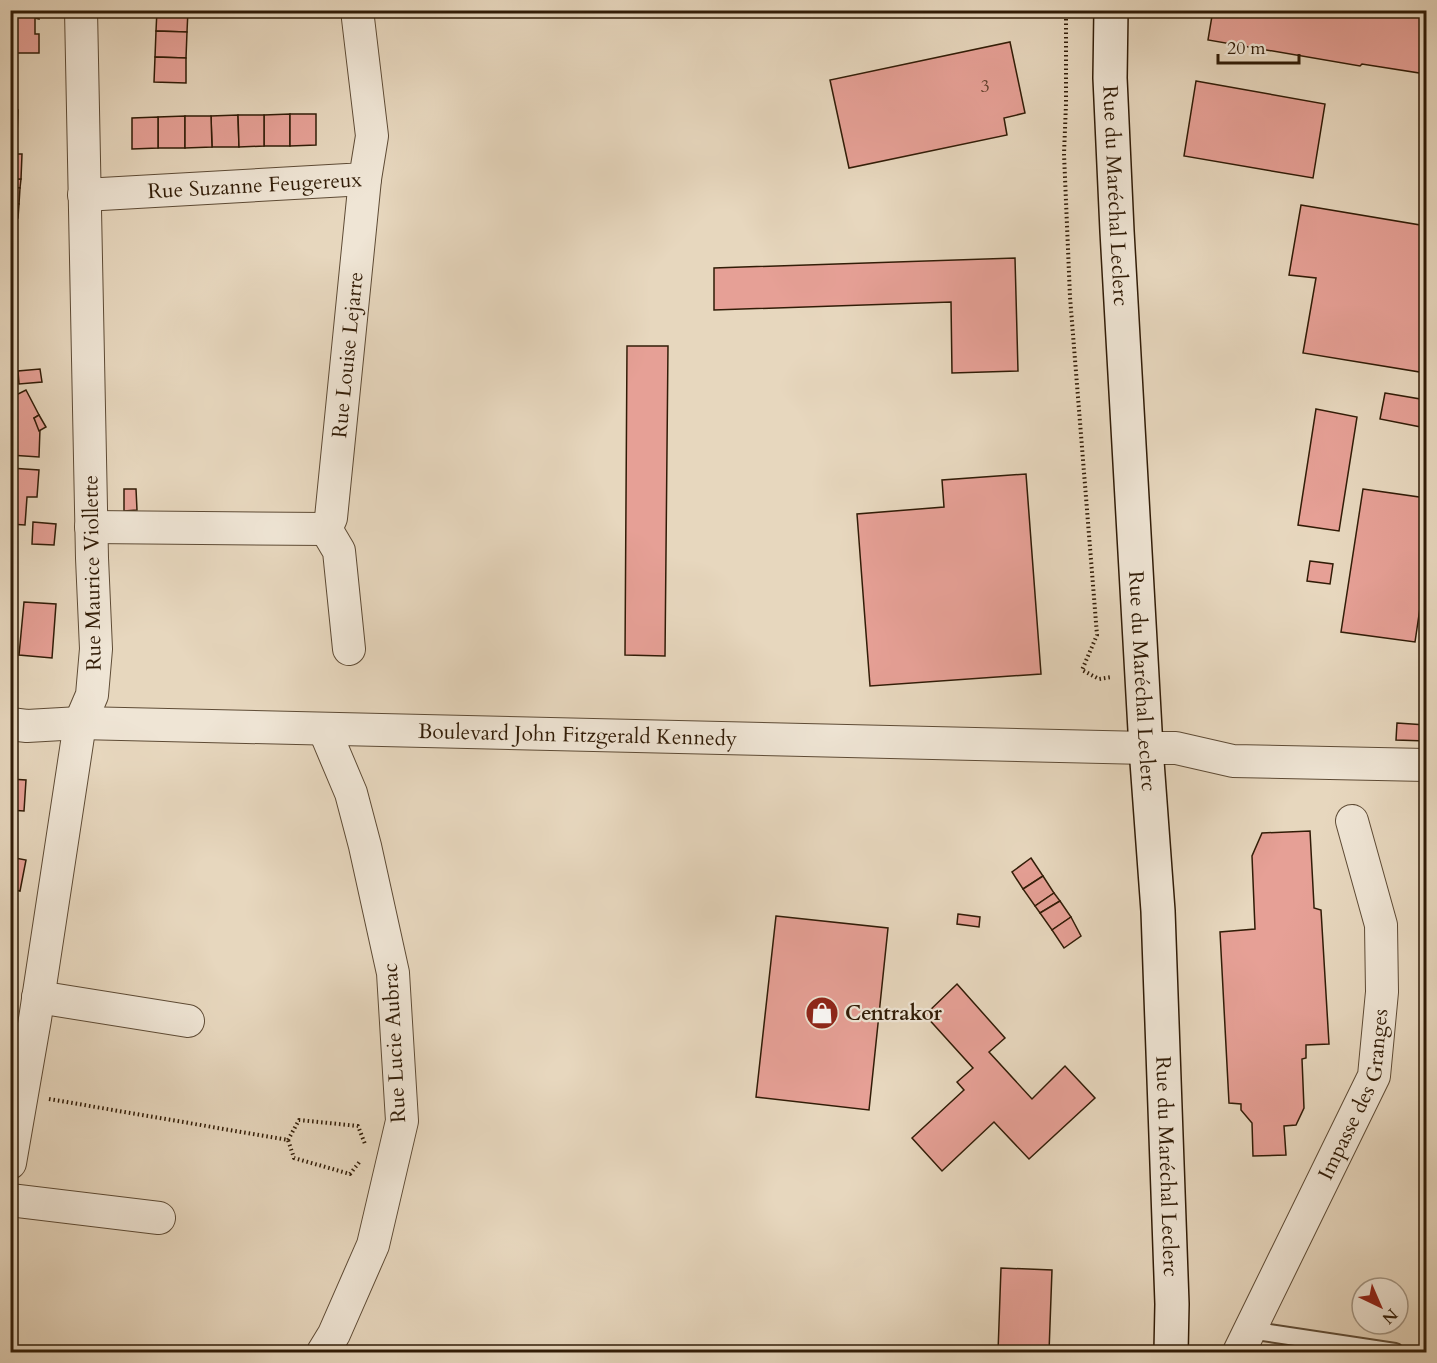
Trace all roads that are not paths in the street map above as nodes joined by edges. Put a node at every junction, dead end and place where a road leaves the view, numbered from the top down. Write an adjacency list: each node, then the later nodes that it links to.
1 (81, 10): 5 (street, Rue Maurice Viollette)
2 (357, 10): 4 (street, Rue Suzanne Feugereux)
3 (1111, 10): 12 (main road, Rue du Maréchal Leclerc)
4 (365, 179): 5 (street, Rue Suzanne Feugereux); 7 (street, Rue Louise Lejarre)
5 (84, 195): 6 (street, Rue Maurice Viollette)
6 (91, 527): 7 (street); 9 (street, Rue Maurice Viollette)
7 (326, 529): 8 (street)
8 (349, 649)
9 (80, 723): 10 (street, Boulevard John Fitzgerald Kennedy); 11 (street, Boulevard John Fitzgerald Kennedy); 15 (street, Rue Maurice Viollette)
10 (10, 724)
11 (324, 729): 12 (street, Boulevard John Fitzgerald Kennedy); 21 (street, Rue Lucie Aubrac)
12 (1146, 747): 13 (street, Boulevard John Fitzgerald Kennedy); 22 (main road, Rue du Maréchal Leclerc)
13 (1426, 765)
14 (1352, 820): 20 (street, Impasse des Granges)
15 (28, 1011): 16 (street); 17 (street, Rue Maurice Viollette)
16 (188, 1021)
17 (10, 1163)
18 (10, 1200): 19 (street)
19 (159, 1218)
20 (1245, 1341): 23 (lane)
21 (323, 1353)
22 (1172, 1353)
23 (1395, 1353)

